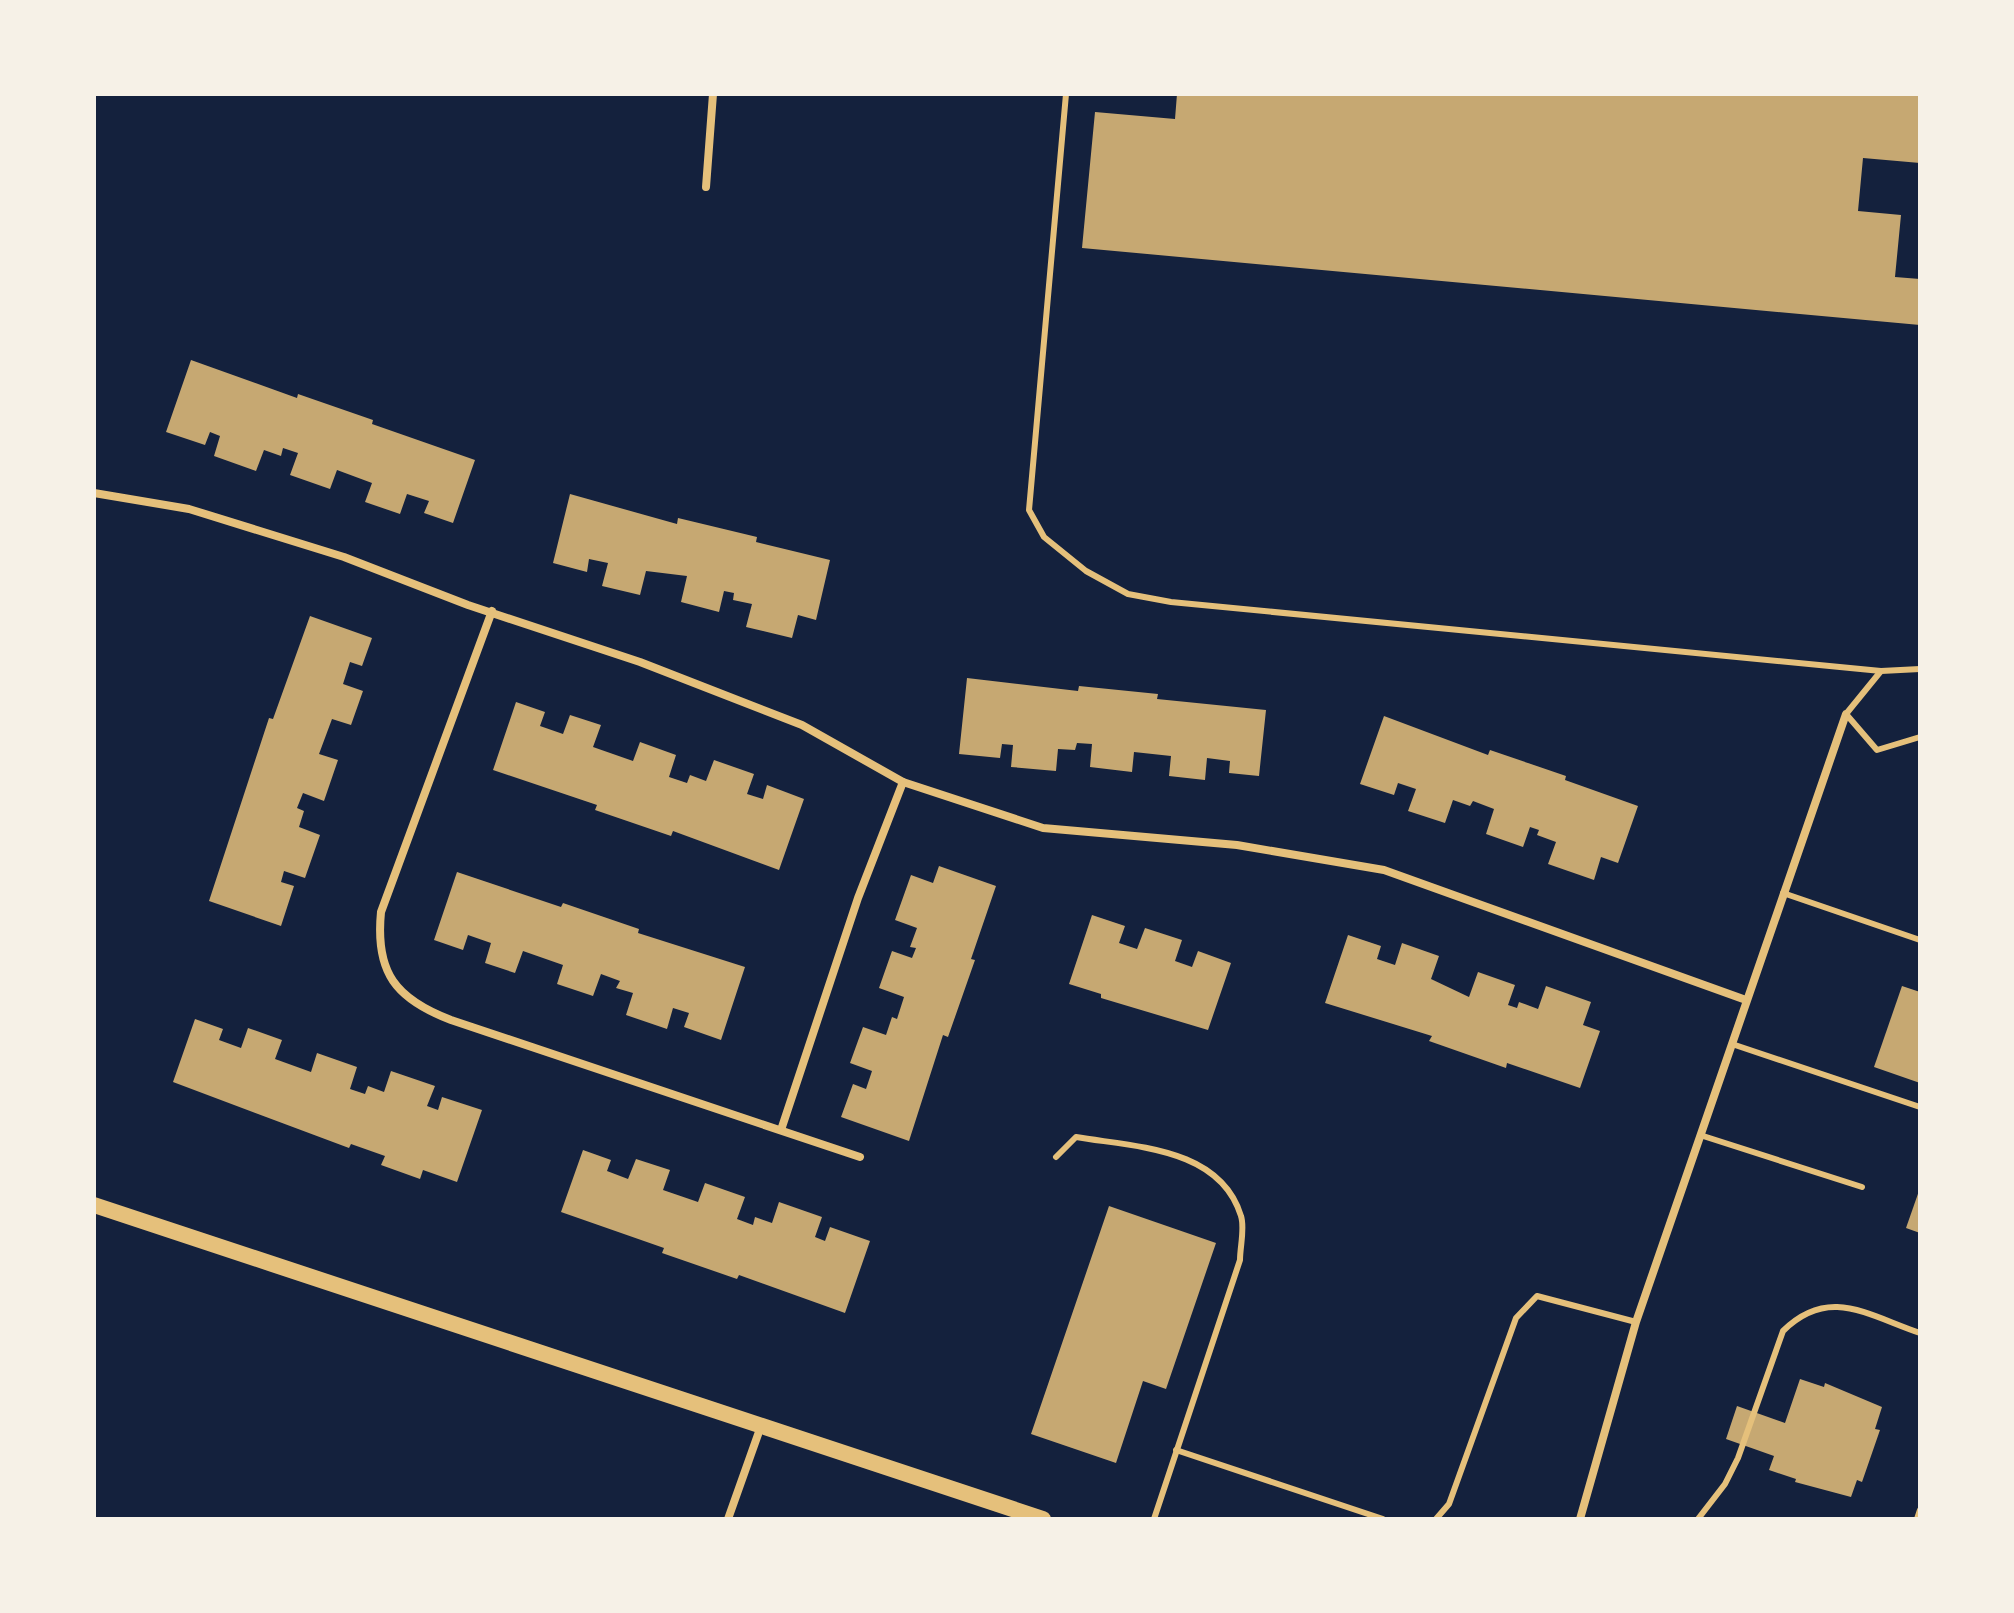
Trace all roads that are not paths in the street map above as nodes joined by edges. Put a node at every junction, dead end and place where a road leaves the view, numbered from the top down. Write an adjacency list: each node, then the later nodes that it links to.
1 (713, 94): 3 (street)
2 (1066, 94): 7 (lane)
3 (706, 187)
4 (94, 493): 5 (street)
5 (492, 611): 10 (street); 16 (street)
6 (1920, 669): 7 (lane)
7 (1881, 671): 8 (lane)
8 (1846, 714): 9 (lane); 11 (street)
9 (1920, 737)
10 (903, 782): 13 (street); 16 (street)
11 (1783, 893): 12 (lane); 13 (street)
12 (1920, 940)
13 (1746, 1000): 14 (street)
14 (1732, 1044): 15 (lane); 17 (street)
15 (1920, 1107)
16 (781, 1130): 18 (street)
17 (1700, 1135): 20 (lane); 22 (street)
18 (860, 1157)
19 (1056, 1157): 25 (lane)
20 (1862, 1187)
21 (94, 1205): 24 (main road)
22 (1636, 1322): 31 (lane); 32 (street)
23 (1920, 1333): 33 (lane)
24 (761, 1426): 27 (street); 28 (main road)
25 (1176, 1450): 29 (lane); 30 (lane)
26 (1920, 1510): 34 (lane)
27 (728, 1519)
28 (1043, 1519)
29 (1154, 1519)
30 (1383, 1519)
31 (1436, 1519)
32 (1580, 1519)
33 (1698, 1519)
34 (1917, 1519)

